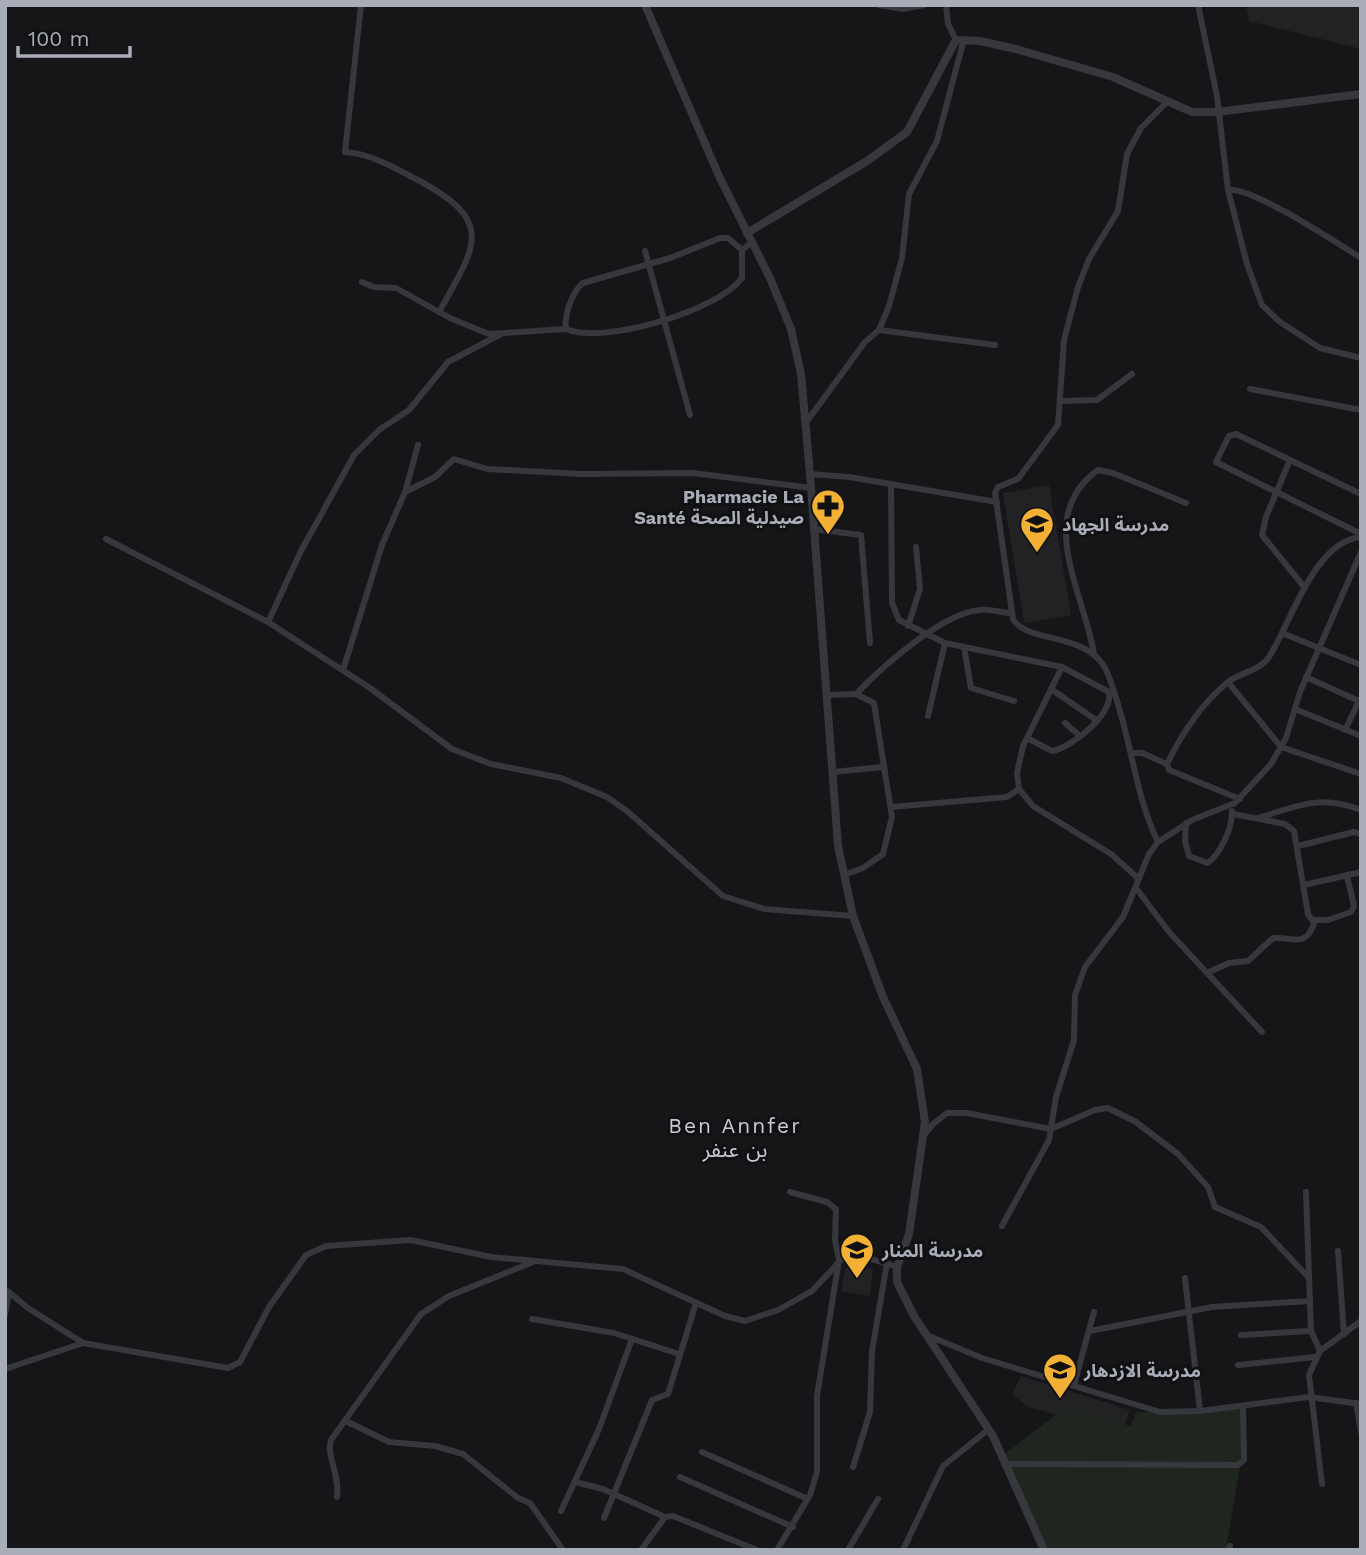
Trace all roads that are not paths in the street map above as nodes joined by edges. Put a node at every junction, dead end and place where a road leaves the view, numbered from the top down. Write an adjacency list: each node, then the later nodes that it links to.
1 (361, 5): 19 (street)
2 (645, 5): 12 (street)
3 (879, 5): 4 (street)
4 (924, 5)
5 (946, 5): 7 (street)
6 (1198, 5): 10 (street)
7 (960, 39): 9 (street); 12 (street); 22 (street)
8 (1361, 94): 10 (street)
9 (1167, 102): 10 (street); 28 (street)
10 (1217, 112): 11 (street)
11 (1228, 190): 16 (street); 25 (street)
12 (747, 233): 13 (street)
13 (752, 242): 14 (street); 31 (street)
14 (742, 250): 17 (street); 20 (street)
15 (645, 251): 17 (street)
16 (1361, 258)
17 (649, 264): 20 (street); 21 (street)
18 (362, 282): 19 (street)
19 (439, 312): 23 (street)
20 (665, 320): 21 (street); 30 (street)
21 (566, 329): 23 (street)
22 (879, 330): 24 (street); 31 (street)
23 (501, 334): 49 (street)
24 (995, 345)
25 (1361, 358)
26 (1132, 374): 28 (street)
27 (1250, 389): 29 (street)
28 (1061, 401): 40 (street)
29 (1361, 410)
30 (690, 415)
31 (805, 424): 34 (street)
32 (418, 445): 37 (street)
33 (1290, 460): 38 (street); 38 (street); 39 (street)
34 (810, 474): 35 (street); 36 (street)
35 (891, 484): 40 (street); 50 (street)
36 (811, 488): 37 (street); 42 (street)
37 (407, 489): 60 (street)
38 (1278, 493): 43 (street); 47 (street)
39 (1361, 494)
40 (997, 502): 48 (street)
41 (1186, 503): 57 (street)
42 (813, 529): 53 (street); 65 (street)
43 (1361, 536): 47 (street)
44 (106, 539): 49 (street)
45 (916, 547): 50 (street)
46 (1361, 552): 55 (street)
47 (1306, 588): 51 (street)
48 (1011, 613): 52 (street); 57 (street)
49 (268, 622): 60 (street)
50 (908, 626): 52 (street)
51 (1282, 633): 55 (street); 62 (street)
52 (926, 634): 54 (street); 64 (street)
53 (870, 643)
54 (945, 643): 56 (street); 69 (street)
55 (1318, 646): 58 (street); 61 (street)
56 (964, 647): 59 (street); 67 (street)
57 (1094, 654): 77 (street)
58 (1361, 664)
59 (1062, 667): 63 (street); 70 (street)
60 (343, 670): 100 (street)
61 (1306, 677): 66 (street); 68 (street)
62 (1228, 682): 76 (street); 78 (street)
63 (1051, 689): 70 (street); 75 (street)
64 (856, 694): 65 (street); 79 (street)
65 (828, 695): 80 (street)
66 (1360, 700): 72 (street)
67 (1014, 701)
68 (1295, 709): 72 (street); 76 (street)
69 (928, 716)
70 (1096, 720): 73 (street)
71 (1065, 723): 73 (street)
72 (1345, 730): 74 (street)
73 (1079, 735): 75 (street)
74 (1361, 736)
75 (1027, 738): 82 (street)
76 (1281, 747): 81 (street); 83 (street)
77 (1132, 753): 78 (street); 91 (street)
78 (1167, 764): 83 (street)
79 (883, 767): 80 (street); 85 (street)
80 (833, 772): 94 (street)
81 (1361, 774)
82 (1020, 789): 85 (street); 96 (street)
83 (1240, 799): 84 (street)
84 (1230, 806): 87 (street); 89 (street)
85 (891, 807): 94 (street)
86 (1361, 810): 88 (street)
87 (1233, 814): 88 (street); 89 (street)
88 (1256, 819): 92 (street)
89 (1186, 823): 91 (street)
90 (1361, 834): 92 (street)
91 (1158, 842): 96 (street)
92 (1298, 846): 97 (street)
93 (1361, 872): 95 (street)
94 (844, 876): 100 (street)
95 (1347, 876): 97 (street); 99 (street)
96 (1139, 879): 98 (street)
97 (1304, 885): 101 (street)
98 (1136, 888): 102 (street); 104 (street)
99 (1357, 906): 101 (street)
100 (853, 916): 105 (street)
101 (1315, 921): 102 (street)
102 (1209, 972): 103 (street)
103 (1262, 1032)
104 (1051, 1129): 105 (street); 108 (street); 115 (street)
105 (923, 1137): 113 (street)
106 (790, 1192): 110 (street)
107 (1306, 1192): 115 (street)
108 (1002, 1226)
109 (1338, 1251): 126 (street)
110 (839, 1260): 112 (street); 118 (street); 152 (street)
111 (534, 1261): 118 (street); 130 (street); 141 (street)
112 (887, 1263): 113 (street); 146 (street)
113 (897, 1267): 127 (street)
114 (1185, 1278): 119 (street)
115 (1309, 1278): 117 (street)
116 (7, 1291): 121 (street); 130 (street)
117 (1310, 1301): 119 (street); 125 (street)
118 (696, 1303): 132 (street)
119 (1188, 1311): 124 (street); 140 (street)
120 (1094, 1312): 124 (street)
121 (5, 1315)
122 (532, 1320): 129 (street)
123 (1361, 1321): 126 (street)
124 (1090, 1331): 136 (street)
125 (1311, 1331): 128 (street); 131 (street)
126 (1344, 1334): 131 (street)
127 (926, 1335): 136 (street); 142 (street)
128 (1241, 1335)
129 (632, 1339): 132 (street); 148 (street)
130 (83, 1343): 135 (street)
131 (1320, 1351): 133 (street)
132 (680, 1354): 150 (street)
133 (1315, 1357): 134 (street); 137 (street)
134 (1238, 1364)
135 (5, 1369)
136 (1074, 1385): 140 (street)
137 (1309, 1397): 138 (street); 139 (street); 149 (street)
138 (1358, 1403): 143 (street)
139 (1243, 1406): 140 (street); 145 (street)
140 (1200, 1411)
141 (346, 1421): 151 (street); 158 (street)
142 (989, 1429): 145 (street); 163 (street)
143 (1361, 1432)
144 (702, 1452): 152 (street)
145 (1006, 1464): 164 (street)
146 (853, 1468)
147 (680, 1476): 157 (street)
148 (575, 1482): 150 (street); 154 (street)
149 (1322, 1484)
150 (615, 1494): 155 (street); 156 (street)
151 (337, 1497)
152 (807, 1499): 157 (street)
153 (878, 1499): 162 (street)
154 (561, 1511)
155 (665, 1517): 159 (street); 160 (street)
156 (604, 1518)
157 (793, 1527): 161 (street)
158 (563, 1550)
159 (641, 1550)
160 (757, 1550)
161 (777, 1550)
162 (848, 1550)
163 (903, 1550)
164 (1044, 1550)

